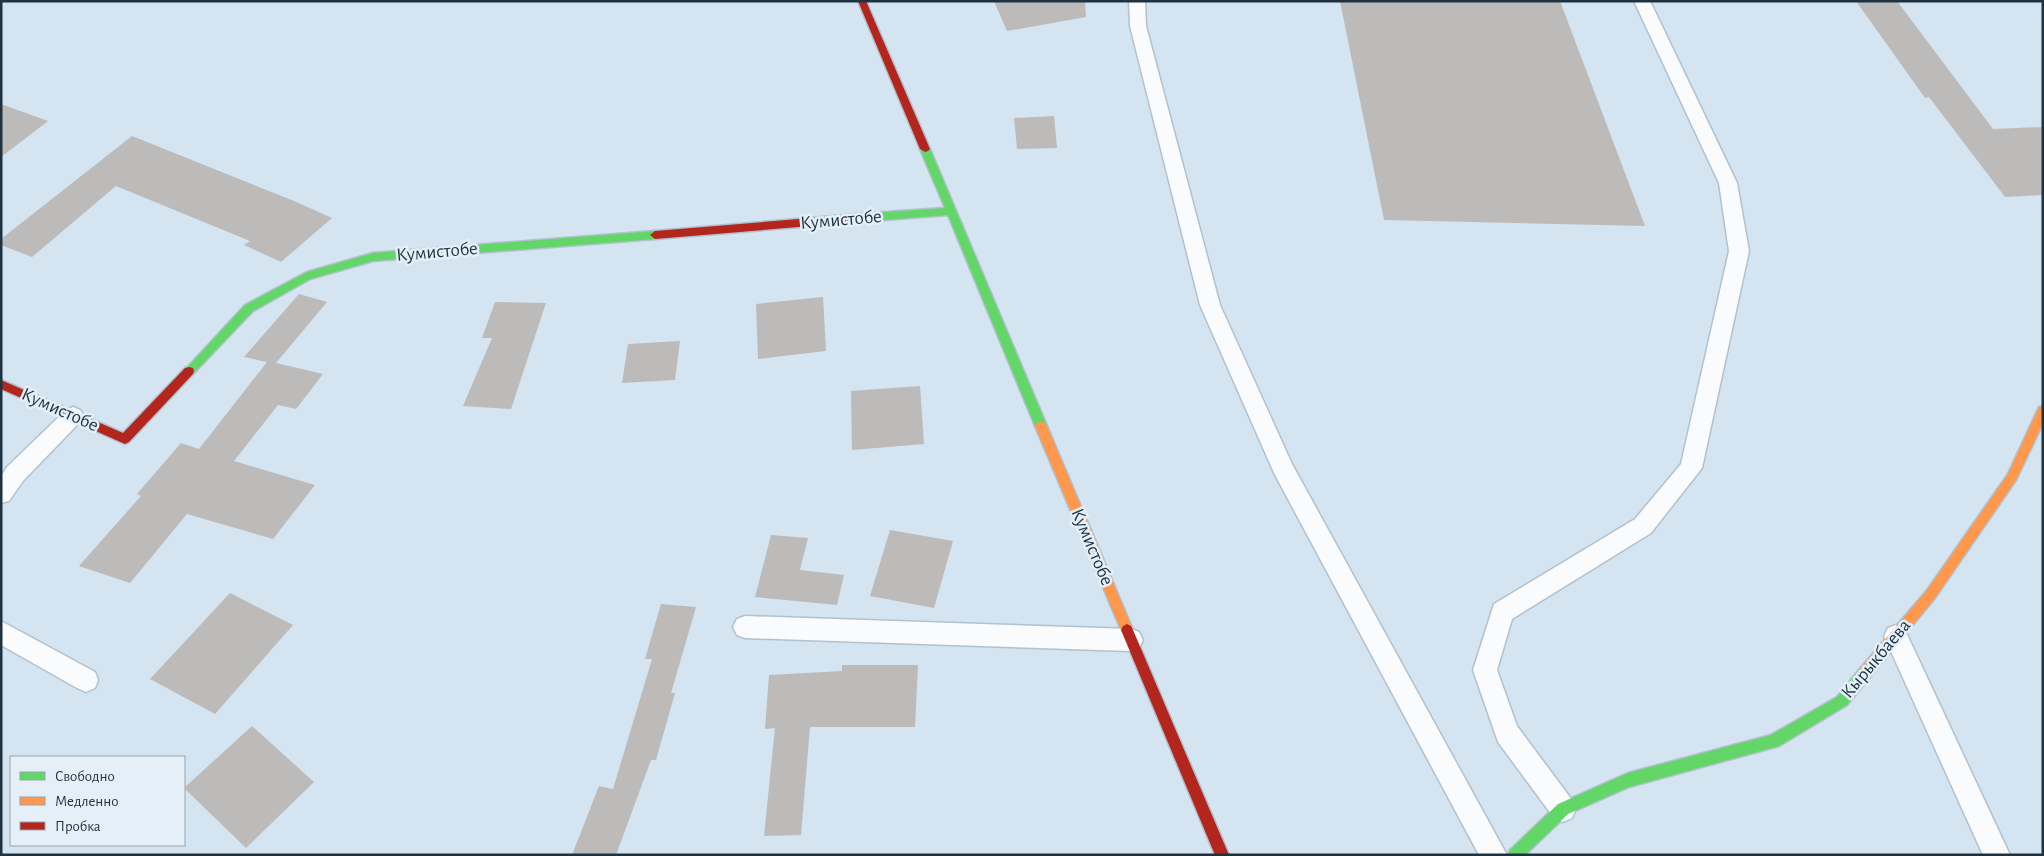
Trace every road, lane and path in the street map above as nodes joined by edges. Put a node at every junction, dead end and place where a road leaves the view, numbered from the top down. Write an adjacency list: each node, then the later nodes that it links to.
1 (862, 1): 4 (street, Кумистобе)
2 (1137, 1): 16 (lane)
3 (1642, 1): 14 (lane)
4 (950, 211): 7 (street, Кумистобе); 12 (street, Кумистобе)
5 (1, 384): 7 (street, Кумистобе)
6 (2043, 410): 11 (street, Кырыкбаева)
7 (73, 416): 8 (lane)
8 (1, 494)
9 (745, 627): 12 (lane)
10 (1, 632): 13 (lane)
11 (1896, 636): 14 (street, Кырыкбаева); 18 (lane)
12 (1131, 640): 15 (street, Кумистобе)
13 (86, 680)
14 (1563, 809): 17 (street, Кырыкбаева)
15 (1221, 855)
16 (1494, 855)
17 (1515, 855)
18 (1997, 855)

